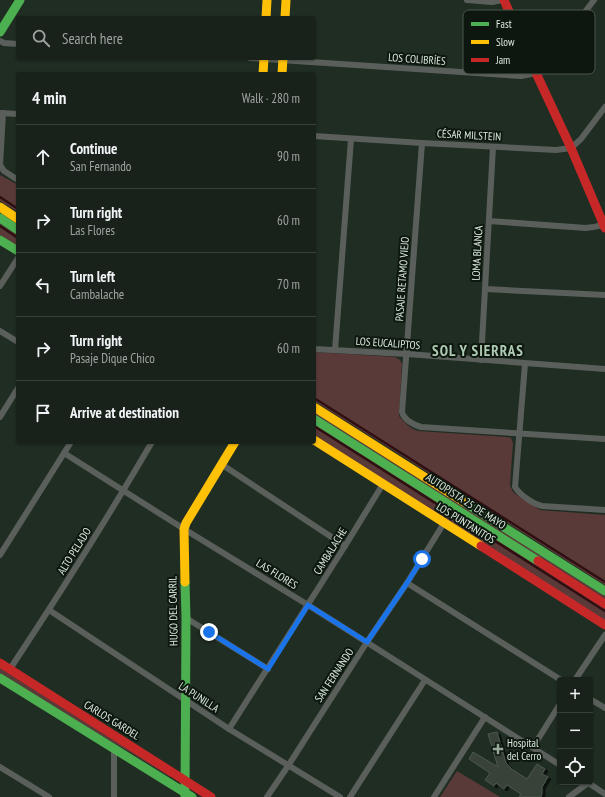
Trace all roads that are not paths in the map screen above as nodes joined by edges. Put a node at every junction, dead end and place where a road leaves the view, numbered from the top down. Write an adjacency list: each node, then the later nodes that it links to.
1 (20, 0): 11 (street)
2 (267, 0): 9 (street)
3 (286, 0): 10 (street)
4 (467, 0): 5 (street)
5 (503, 0): 7 (street)
6 (594, 0): 8 (street)
7 (508, 10)
8 (586, 10)
9 (266, 16)
10 (285, 16)
11 (0, 32)
12 (0, 42): 13 (street)
13 (16, 44)
14 (264, 60): 17 (street)
15 (283, 60): 18 (street)
16 (297, 60): 19 (street, LOS COLIBRÍES)
17 (263, 72)
18 (282, 72)
19 (463, 72)
20 (493, 74): 21 (street, LOS COLIBRÍES)
21 (531, 74)
22 (536, 74): 30 (street)
23 (605, 107): 30 (street)
24 (2, 113): 25 (street); 31 (street)
25 (16, 114)
26 (316, 136): 27 (street, CÉSAR MILSTEIN)
27 (351, 139): 28 (street, CÉSAR MILSTEIN); 47 (street)
28 (422, 143): 29 (street, CÉSAR MILSTEIN); 48 (street, PASAJE RETAMO VIEJO)
29 (493, 146): 30 (street, CÉSAR MILSTEIN); 35 (street, LOMA BLANCA)
30 (571, 148): 36 (street)
31 (16, 179)
32 (0, 207): 33 (street)
33 (16, 217)
34 (0, 218): 37 (street)
35 (489, 221): 36 (street); 42 (street, LOMA BLANCA)
36 (604, 225)
37 (16, 229)
38 (0, 240): 39 (street)
39 (16, 250)
40 (16, 261): 41 (street)
41 (0, 286)
42 (485, 289): 43 (street); 49 (street, LOMA BLANCA)
43 (605, 295)
44 (0, 331): 45 (street)
45 (16, 341)
46 (316, 349): 47 (street, LOS EUCALIPTOS)
47 (335, 350): 48 (street, LOS EUCALIPTOS)
48 (407, 354): 49 (street, LOS EUCALIPTOS); 56 (street, PASAJE RETAMO VIEJO)
49 (481, 360): 50 (street, LOS EUCALIPTOS)
50 (525, 364): 51 (street, LOS EUCALIPTOS); 56 (street)
51 (605, 369)
52 (16, 391): 54 (street)
53 (316, 408): 72 (street, AUTOPISTA 25 DE MAYO)
54 (0, 417)
55 (316, 420): 73 (street, AUTOPISTA 25 DE MAYO)
56 (519, 434): 57 (street); 66 (street)
57 (605, 439)
58 (316, 441): 64 (street, LOS PUNTANITOS)
59 (70, 444): 62 (street)
60 (151, 444): 65 (street, ALTO PELADO)
61 (234, 444): 63 (street, HUGO DEL CARRIL)
62 (64, 453): 65 (street, LAS FLORES); 70 (street)
63 (221, 464): 68 (street, HUGO DEL CARRIL); 69 (street)
64 (383, 484): 67 (street, LOS PUNTANITOS); 69 (street, CAMBALACHE)
65 (124, 491): 68 (street, LAS FLORES); 75 (street, ALTO PELADO)
66 (605, 510)
67 (444, 523): 71 (street, SAN FERNANDO); 77 (street, LOS PUNTANITOS)
68 (184, 529): 74 (street, LAS FLORES); 76 (street, HUGO DEL CARRIL)
69 (345, 546): 74 (street, CAMBALACHE)
70 (0, 554)
71 (407, 583): 79 (street, SAN FERNANDO); 83 (street)
72 (605, 591)
73 (605, 604)
74 (308, 605): 79 (street, LAS FLORES); 82 (street, CAMBALACHE)
75 (49, 610): 81 (street, ALTO PELADO); 87 (street, LA PUNILLA)
76 (186, 618): 82 (street); 87 (street, HUGO DEL CARRIL)
77 (605, 625)
78 (605, 635): 84 (street)
79 (367, 642): 86 (street, LAS FLORES); 96 (street, SAN FERNANDO)
80 (0, 663): 81 (street, CARLOS GARDEL)
81 (10, 669): 98 (street, CARLOS GARDEL)
82 (268, 669): 92 (street, CAMBALACHE)
83 (557, 677)
84 (577, 677)
85 (0, 678): 94 (street, CARLOS GARDEL)
86 (424, 680): 91 (street, LAS FLORES); 109 (street)
87 (186, 700): 92 (street, LA PUNILLA); 98 (street, HUGO DEL CARRIL)
88 (593, 701): 89 (street)
89 (605, 708)
90 (557, 709): 93 (street)
91 (486, 717): 93 (street, LAS FLORES); 110 (street)
92 (229, 729): 96 (street, LA PUNILLA)
93 (533, 747): 95 (street, LAS FLORES)
94 (114, 748): 103 (street, CARLOS GARDEL); 105 (street)
95 (557, 762)
96 (288, 766): 107 (street, SAN FERNANDO); 108 (street, LA PUNILLA)
97 (0, 767): 102 (street)
98 (186, 781): 103 (street, HUGO DEL CARRIL); 106 (street, CARLOS GARDEL)
99 (583, 785): 111 (street)
100 (592, 785): 101 (street)
101 (605, 794)
102 (42, 795): 104 (street)
103 (188, 796)
104 (49, 797)
105 (114, 797)
106 (211, 797)
107 (266, 797)
108 (340, 797)
109 (350, 797)
110 (434, 797)
111 (569, 797)

